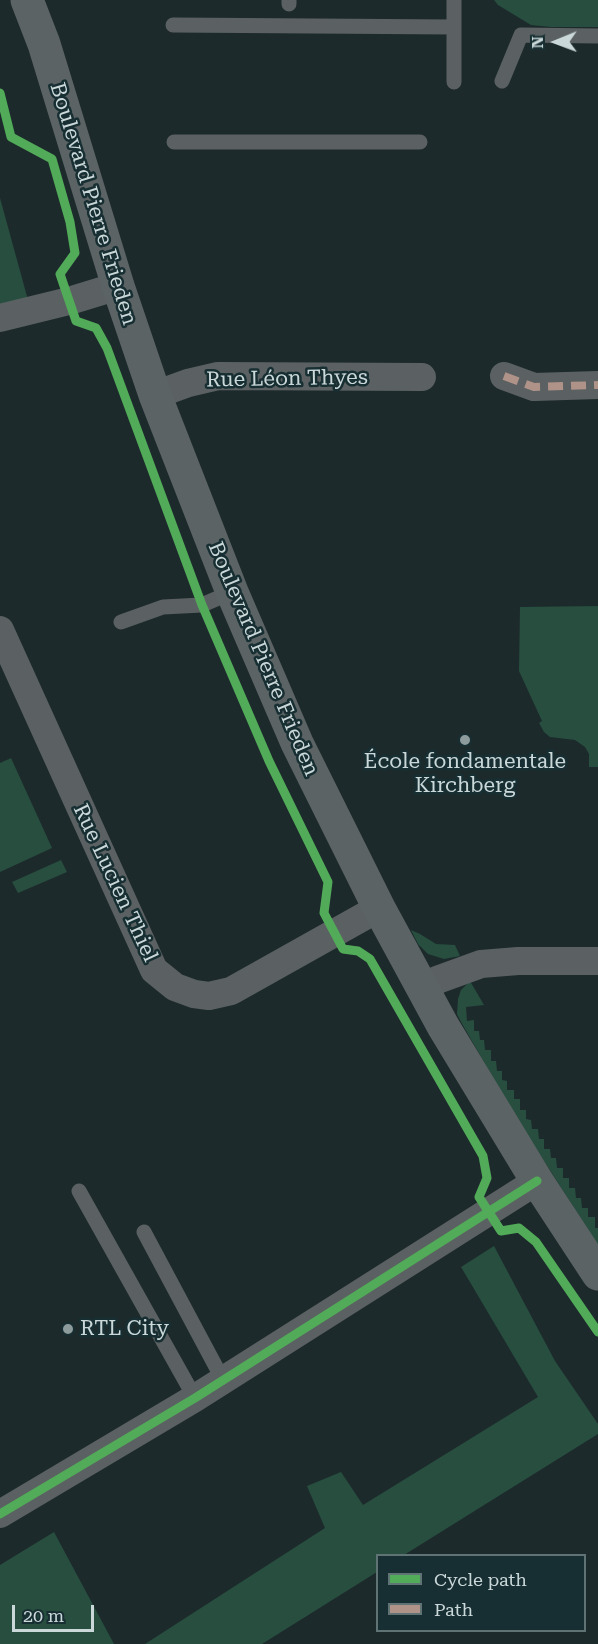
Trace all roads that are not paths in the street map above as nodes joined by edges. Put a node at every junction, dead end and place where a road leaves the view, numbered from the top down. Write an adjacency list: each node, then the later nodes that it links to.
1 (27, 0): 10 (main road, Boulevard Pierre Frieden)
2 (454, 0): 4 (lane)
3 (172, 25): 4 (lane)
4 (454, 27): 6 (lane)
5 (598, 36): 7 (lane)
6 (454, 81)
7 (502, 81)
8 (174, 142): 9 (lane)
9 (420, 142)
10 (118, 286): 11 (street); 15 (main road, Boulevard Pierre Frieden)
11 (0, 318)
12 (504, 376): 14 (street)
13 (422, 377): 15 (street, Rue Léon Thyes)
14 (598, 386)
15 (155, 395): 16 (main road, Boulevard Pierre Frieden)
16 (232, 592): 17 (lane); 19 (main road, Boulevard Pierre Frieden)
17 (121, 622)
18 (0, 630): 19 (street, Rue Lucien Thiel)
19 (379, 908): 21 (main road, Boulevard Pierre Frieden)
20 (598, 961): 21 (street)
21 (424, 991): 22 (main road, Boulevard Pierre Frieden)
22 (537, 1180): 25 (main road, Boulevard Pierre Frieden); 26 (street)
23 (79, 1191): 27 (lane)
24 (144, 1232): 26 (lane)
25 (598, 1274)
26 (223, 1380): 27 (street)
27 (195, 1398): 28 (street)
28 (0, 1514)

